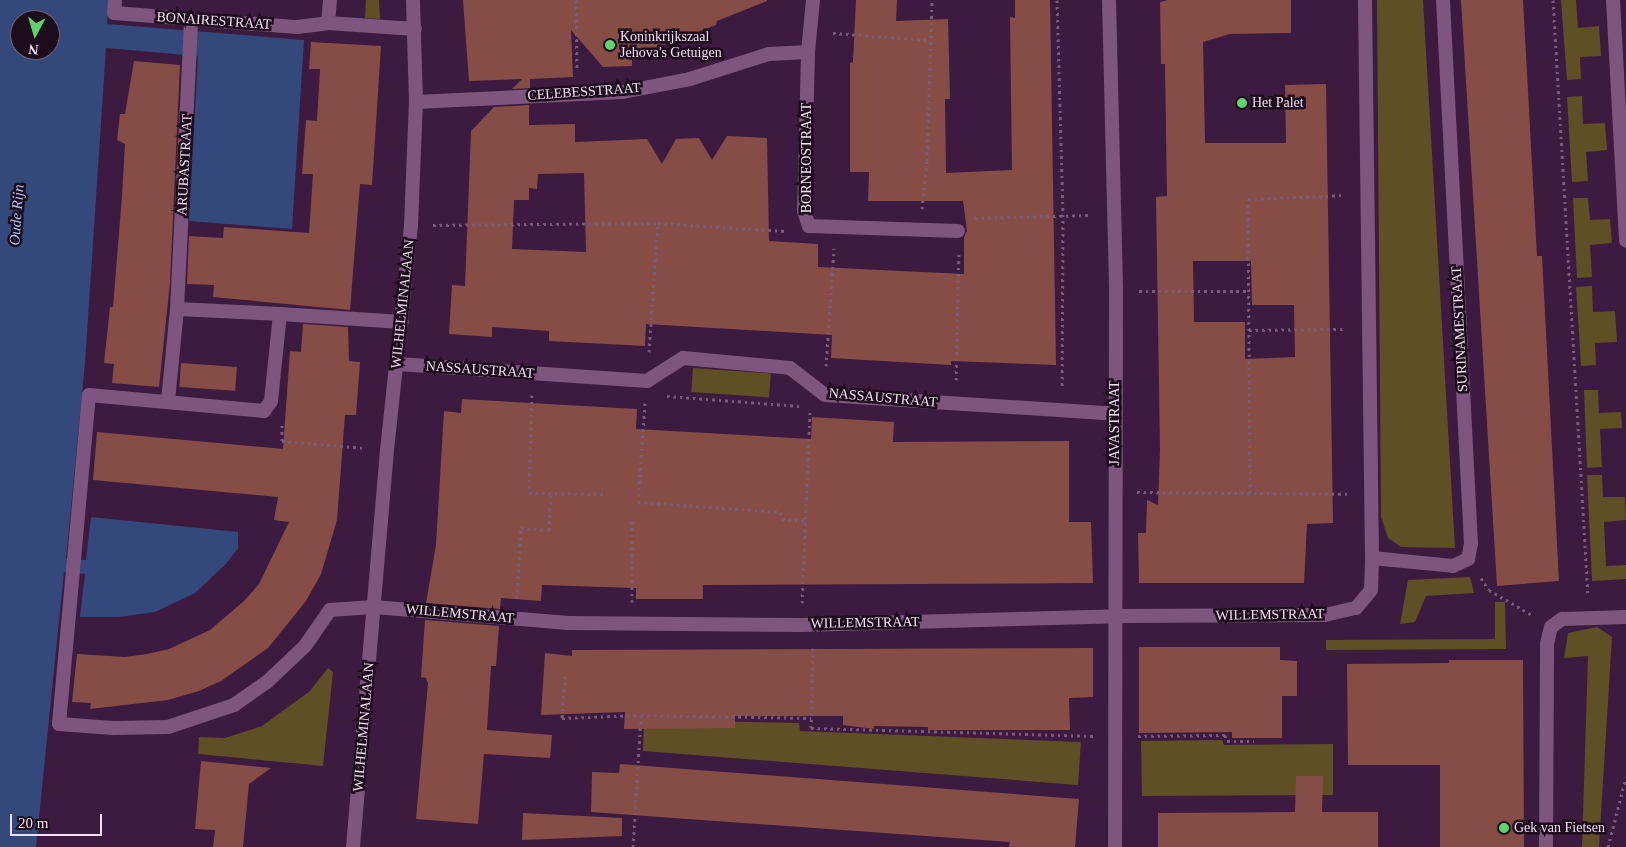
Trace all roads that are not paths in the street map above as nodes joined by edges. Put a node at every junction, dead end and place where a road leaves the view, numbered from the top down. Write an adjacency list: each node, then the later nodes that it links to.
1 (115, 0): 9 (street, BONAIRESTRAAT)
2 (330, 0): 10 (street)
3 (413, 0): 11 (street, WILHELMINALAAN)
4 (814, 0): 12 (street, BORNEOSTRAAT)
5 (1108, 0): 21 (street, JAVASTRAAT)
6 (1365, 0): 22 (street)
7 (1443, 0): 22 (street, SURINAMESTRAAT)
8 (1613, 0): 15 (street)
9 (191, 20): 10 (street, BONAIRESTRAAT); 16 (street, ARUBASTRAAT)
10 (328, 23): 11 (street, BONAIRESTRAAT)
11 (415, 29): 13 (street, WILHELMINALAAN)
12 (808, 52): 13 (street, CELEBESSTRAAT); 14 (street, BORNEOSTRAAT)
13 (416, 102): 18 (street, WILHELMINALAAN)
14 (958, 232)
15 (1626, 241)
16 (176, 309): 17 (street); 20 (street, ARUBASTRAAT)
17 (280, 314): 18 (street); 20 (street)
18 (402, 322): 19 (street, WILHELMINALAAN)
19 (398, 364): 21 (street, NASSAUSTRAAT); 23 (street, WILHELMINALAAN)
20 (168, 401): 23 (street)
21 (1114, 414): 24 (street, JAVASTRAAT)
22 (1372, 558): 24 (street, WILLEMSTRAAT)
23 (374, 607): 24 (street, WILLEMSTRAAT); 26 (street, WILHELMINALAAN)
24 (1117, 616): 27 (street, JAVASTRAAT)
25 (1626, 617): 28 (street)
26 (353, 847)
27 (1115, 847)
28 (1546, 847)

